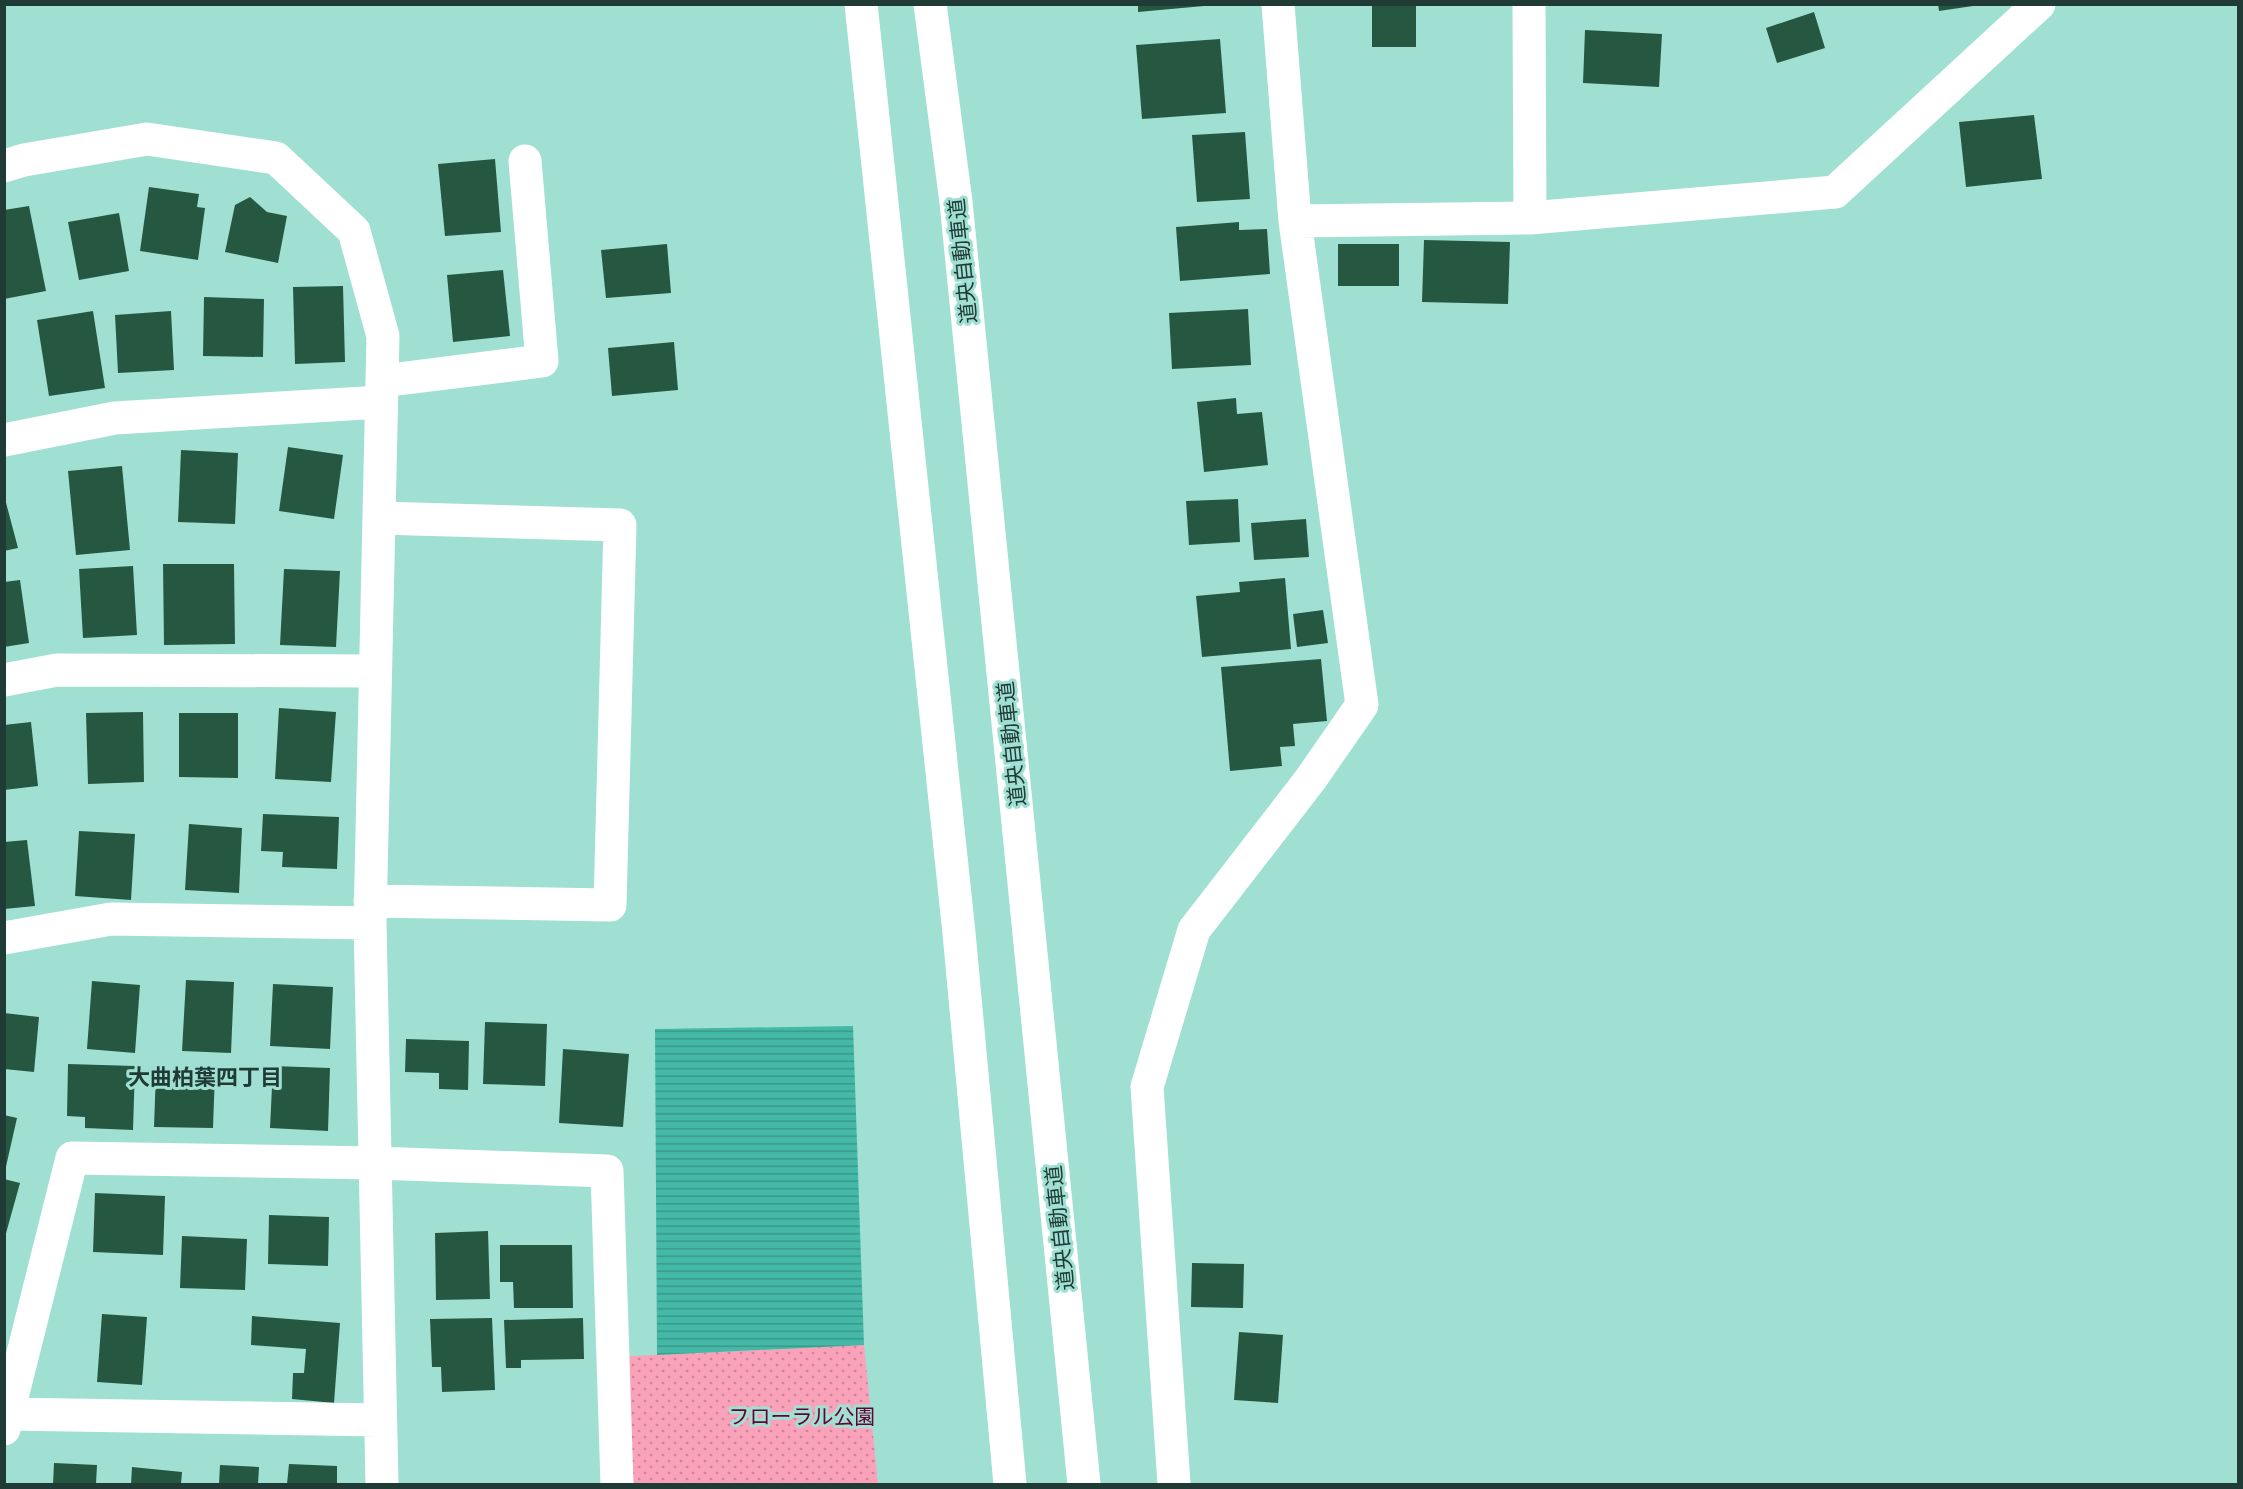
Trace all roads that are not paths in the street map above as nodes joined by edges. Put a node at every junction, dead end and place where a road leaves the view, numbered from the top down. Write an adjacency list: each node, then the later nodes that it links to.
1 (861, 4): 22 (main road)
2 (930, 4): 23 (main road, 道央自動車道)
3 (1278, 4): 9 (main road)
4 (1529, 4): 8 (main road)
5 (2039, 4): 8 (main road)
6 (525, 161): 10 (main road)
7 (4, 166): 10 (main road)
8 (1530, 218): 9 (main road)
9 (1295, 221): 24 (main road)
10 (382, 391): 11 (main road); 12 (main road)
11 (4, 440)
12 (379, 518): 13 (main road); 15 (main road)
13 (375, 671): 14 (main road); 15 (main road)
14 (4, 680)
15 (370, 912): 16 (main road); 17 (main road)
16 (4, 938)
17 (375, 1163): 18 (main road); 19 (main road); 21 (main road)
18 (380, 1420): 19 (main road); 20 (main road)
19 (6, 1422)
20 (382, 1485)
21 (617, 1485)
22 (1010, 1485)
23 (1084, 1485)
24 (1174, 1485)

